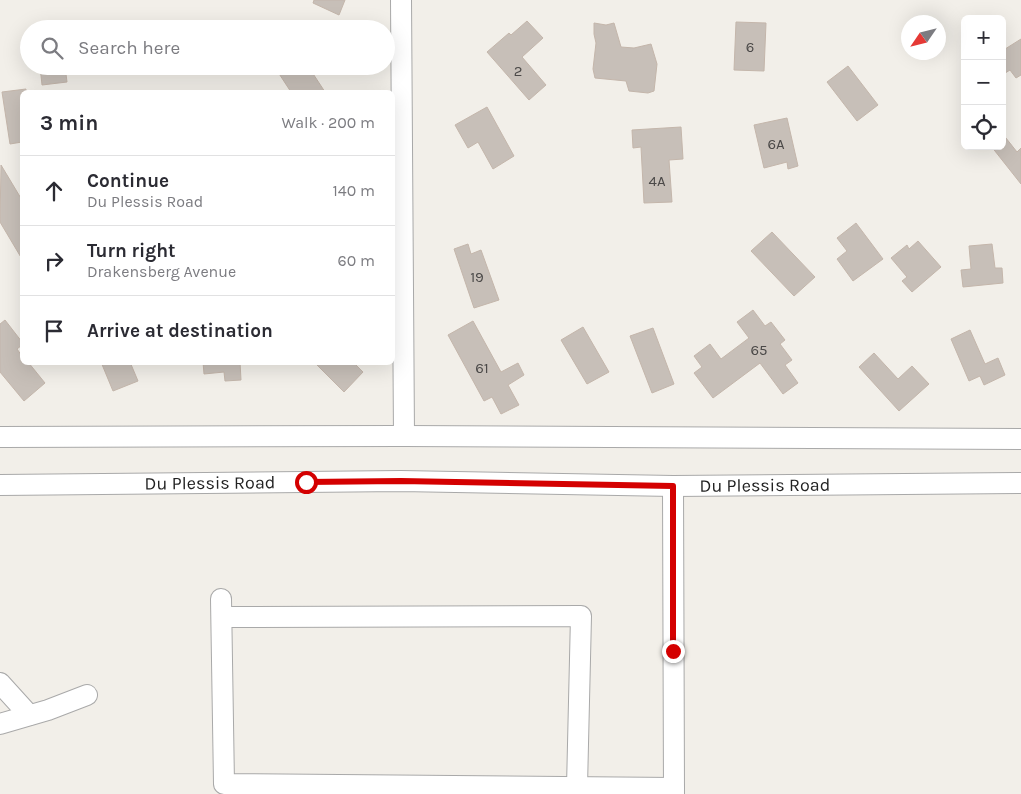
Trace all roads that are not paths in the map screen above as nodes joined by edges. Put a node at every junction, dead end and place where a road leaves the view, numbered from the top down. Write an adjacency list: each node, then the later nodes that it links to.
1 (401, 0): 2 (street)
2 (404, 436): 3 (street); 4 (street)
3 (0, 437)
4 (1021, 439)
5 (1021, 484): 7 (street, Du Plessis Road)
6 (0, 485): 7 (street, Du Plessis Road)
7 (673, 486): 13 (street)
8 (0, 683): 10 (street)
9 (87, 695): 10 (street)
10 (29, 715): 11 (street)
11 (0, 724)
12 (578, 787): 12 (street); 13 (street)
13 (674, 791)

